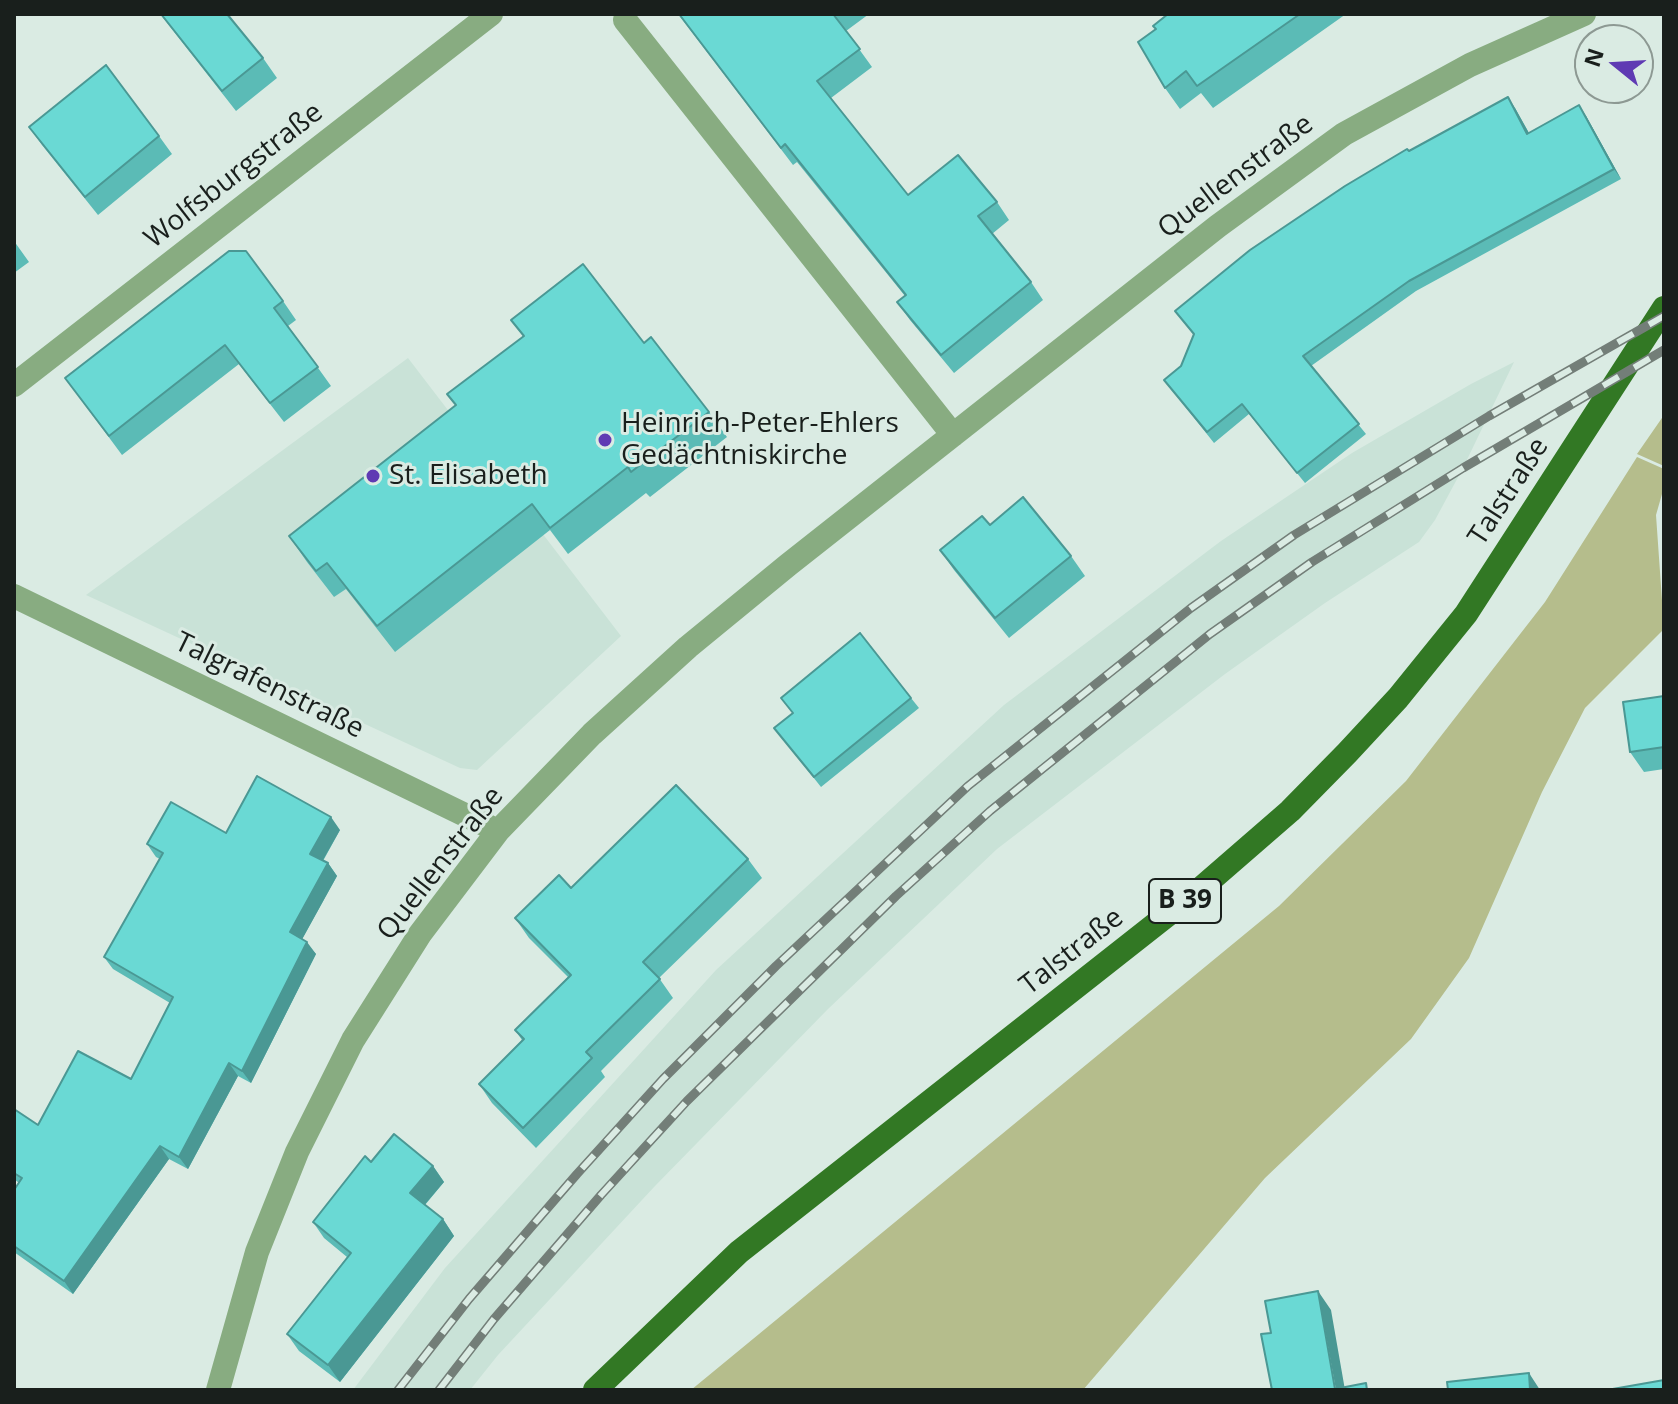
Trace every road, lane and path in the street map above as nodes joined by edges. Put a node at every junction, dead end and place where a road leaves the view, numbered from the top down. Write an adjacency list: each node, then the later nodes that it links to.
1 (491, 14): 5 (street, Wolfsburgstraße)
2 (1584, 14): 6 (street, Quellenstraße)
3 (625, 20): 6 (street)
4 (1664, 308): 10 (main road, Talstraße / B 39)
5 (14, 385)
6 (953, 435): 8 (street, Quellenstraße)
7 (14, 596): 8 (street, Talgrafenstraße)
8 (498, 831): 9 (street, Quellenstraße)
9 (218, 1390)
10 (595, 1390)

